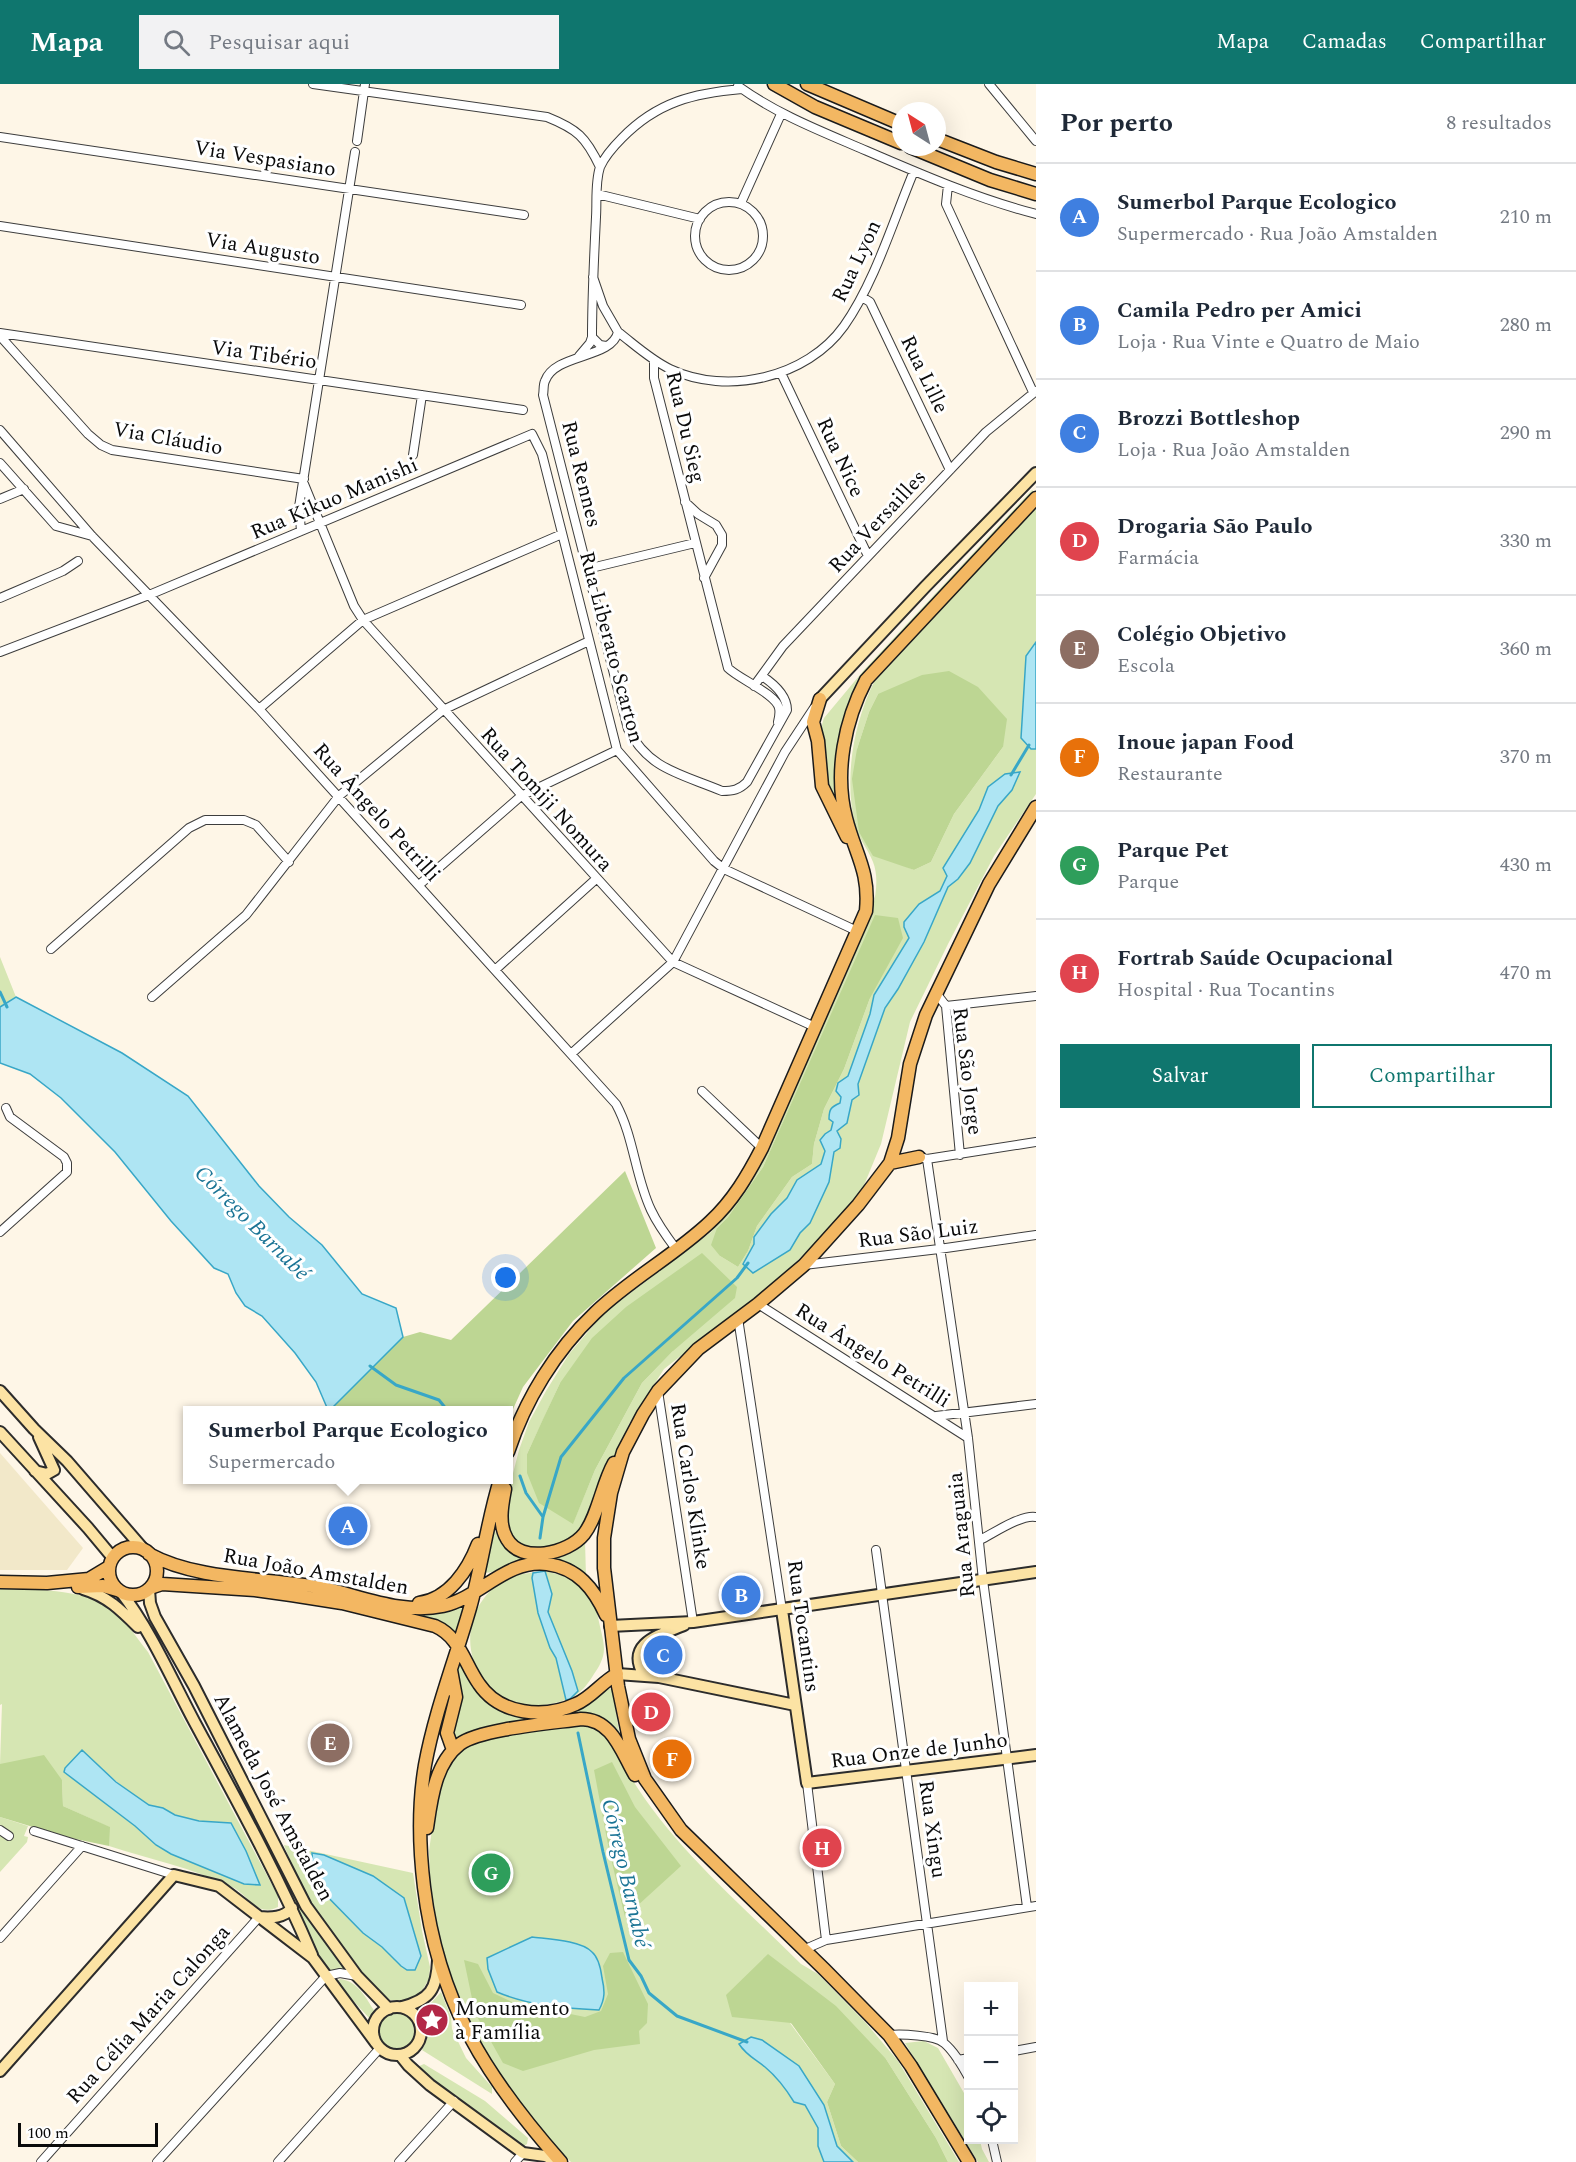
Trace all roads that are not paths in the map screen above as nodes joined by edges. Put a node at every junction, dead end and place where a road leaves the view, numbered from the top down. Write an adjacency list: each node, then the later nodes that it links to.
1 (313, 84): 6 (street)
2 (774, 84): 10 (main road)
3 (807, 84): 8 (main road)
4 (989, 84): 12 (street)
5 (739, 86): 7 (street); 16 (street, Rua Lyon)
6 (364, 88): 11 (street); 16 (street)
7 (781, 114): 17 (street); 24 (street)
8 (892, 120)
9 (0, 137): 20 (street, Via Vespasiano)
10 (892, 139)
11 (357, 141)
12 (1036, 141)
13 (946, 143): 18 (main road)
14 (355, 152): 20 (street)
15 (933, 156): 21 (main road)
16 (600, 167): 22 (street, Rua Lyon)
17 (914, 171): 19 (street); 31 (street, Rua Lyon)
18 (1036, 175): 21 (street)
19 (948, 184): 25 (street); 43 (street)
20 (349, 189): 26 (street, Via Vespasiano); 29 (street)
21 (1021, 190): 23 (main road)
22 (597, 194): 27 (street); 30 (street, Rua Lyon)
23 (1036, 194)
24 (741, 203): 27 (street); 27 (street)
25 (1036, 214)
26 (524, 215)
27 (699, 219)
28 (0, 226): 29 (street, Via Augusto)
29 (335, 277): 32 (street, Via Augusto); 42 (street)
30 (593, 278): 33 (street, Rua Lyon); 34 (street, Rua Lyon)
31 (862, 297): 41 (street, Rua Lyon); 50 (street, Rua Lille)
32 (521, 305)
33 (610, 317): 34 (street); 35 (street, Rua Lyon)
34 (592, 324): 37 (street, Rua Lyon)
35 (618, 332): 38 (street); 40 (street, Rua Lyon)
36 (0, 334): 42 (street, Via Tibério); 52 (street, Via Cláudio)
37 (592, 337): 38 (street); 39 (street, Rua Rennes)
38 (606, 346): 39 (street, Rua Rennes)
39 (578, 358): 64 (street, Rua Rennes)
40 (654, 360): 41 (street, Rua Lyon); 56 (street, Rua Du Sieg)
41 (781, 373): 62 (street, Rua Nice)
42 (319, 380): 44 (street, Via Tibério); 52 (street)
43 (1035, 392): 50 (street, Rua Versailles)
44 (422, 395): 45 (street, Via Tibério); 48 (street)
45 (523, 410)
46 (0, 430): 60 (street, Rua Ângelo Petrilli)
47 (532, 434): 57 (street, Rua Kikuo Manishi); 59 (street, Rua Liberato Scarton)
48 (413, 455)
49 (0, 463): 53 (street)
50 (950, 470): 62 (street, Rua Versailles)
51 (1036, 473): 73 (street)
52 (304, 482): 57 (street, Rua Tomiji Nomura); 58 (street)
53 (24, 489): 55 (street); 60 (street)
54 (1036, 498): 81 (main road)
55 (0, 499)
56 (685, 502): 61 (street, Rua Du Sieg); 65 (street, Rua Du Sieg)
57 (319, 524): 58 (street, Rua Kikuo Manishi); 68 (street, Rua Tomiji Nomura)
58 (300, 531): 66 (street, Rua Kikuo Manishi)
59 (562, 534): 68 (street); 69 (street, Rua Liberato Scarton)
60 (92, 536): 66 (street, Rua Ângelo Petrilli)
61 (695, 543): 64 (street); 65 (street, Rua Du Sieg)
62 (868, 556): 71 (street, Rua Versailles)
63 (78, 561): 67 (street)
64 (587, 569): 76 (street, Rua Rennes)
65 (704, 578): 72 (street, Rua Du Sieg)
66 (149, 595): 70 (street, Rua Kikuo Manishi); 74 (street, Rua Ângelo Petrilli)
67 (0, 598)
68 (363, 620): 74 (street); 75 (street, Rua Tomiji Nomura)
69 (589, 641): 75 (street); 77 (street, Rua Liberato Scarton)
70 (0, 652)
71 (762, 676): 72 (street, Rua Versailles); 76 (street, Rua Rennes)
72 (754, 686): 76 (street)
73 (820, 699): 81 (main road); 83 (street)
74 (259, 709): 78 (street, Rua Ângelo Petrilli)
75 (442, 710): 78 (street); 79 (street, Rua Tomiji Nomura)
76 (778, 727)
77 (617, 750): 79 (street); 83 (street, Rua Liberato Scarton)
78 (339, 796): 82 (street); 85 (street, Rua Ângelo Petrilli)
79 (520, 796): 84 (street, Rua Tomiji Nomura); 85 (street)
80 (1036, 808): 90 (main road)
81 (859, 856): 86 (main road)
82 (289, 862): 87 (street); 92 (street)
83 (724, 869): 86 (street, Rua Liberato Scarton); 88 (street)
84 (596, 879): 88 (street, Rua Tomiji Nomura); 89 (street)
85 (419, 885): 89 (street, Rua Ângelo Petrilli)
86 (857, 931): 94 (main road)
87 (51, 949)
88 (673, 962): 94 (street, Rua Tomiji Nomura); 95 (street)
89 (495, 970): 95 (street, Rua Ângelo Petrilli)
90 (936, 993): 93 (street, Rua São Jorge); 98 (main road)
91 (1036, 996): 93 (street)
92 (152, 998)
93 (946, 1006): 101 (street, Rua São Jorge)
94 (815, 1027): 100 (main road)
95 (571, 1054): 106 (street, Rua Ângelo Petrilli)
96 (702, 1091): 100 (street)
97 (6, 1108): 104 (street)
98 (898, 1138): 102 (main road); 103 (main road)
99 (1036, 1142): 101 (street)
100 (762, 1148): 106 (main road)
101 (960, 1155): 102 (street)
102 (923, 1158): 103 (main road); 107 (street, Rua Araguaia)
103 (890, 1163): 108 (main road)
104 (0, 1232)
105 (1036, 1237): 107 (street, Rua São Luiz)
106 (676, 1250): 118 (main road)
107 (939, 1250): 108 (street, Rua São Luiz); 114 (street, Rua Araguaia)
108 (804, 1265): 109 (main road)
109 (758, 1304): 110 (main road); 115 (street, Rua Ângelo Petrilli)
110 (738, 1318): 112 (main road); 141 (street, Rua Tocantins)
111 (0, 1391): 116 (street)
112 (658, 1392): 120 (main road); 142 (street, Rua Carlos Klinke)
113 (1036, 1404): 114 (street)
114 (964, 1412): 115 (street); 119 (street, Rua Araguaia)
115 (936, 1416): 119 (street, Rua Ângelo Petrilli)
116 (34, 1429): 121 (street); 128 (street)
117 (0, 1432): 121 (street)
118 (513, 1438)
119 (968, 1438): 126 (street, Rua Araguaia)
120 (623, 1452): 123 (main road); 143 (main road)
121 (35, 1471): 129 (street)
122 (499, 1484): 125 (main road)
123 (506, 1484)
124 (1036, 1517): 126 (street)
125 (490, 1519): 136 (main road); 138 (main road)
126 (980, 1540): 131 (street, Rua Araguaia)
127 (876, 1550): 139 (street, Rua Xingu)
128 (147, 1553): 129 (main road); 135 (main road); 140 (main road, Rua João Amstalden)
129 (111, 1562): 133 (main road); 137 (main road)
130 (1036, 1572): 131 (street)
131 (983, 1581): 139 (street); 152 (street, Rua Araguaia)
132 (0, 1582): 133 (main road)
133 (47, 1582): 134 (main road)
134 (75, 1587): 137 (main road); 144 (street)
135 (149, 1589): 137 (main road); 145 (main road, Rua João Amstalden); 173 (street, Alameda José Amstalden)
136 (446, 1590): 138 (main road); 140 (main road)
137 (118, 1591): 144 (street, Alameda José Amstalden)
138 (475, 1591): 140 (main road, Rua João Amstalden); 143 (main road); 145 (main road)
139 (883, 1595): 141 (street); 153 (street, Rua Xingu)
140 (392, 1605)
141 (782, 1610): 142 (street); 149 (street, Rua Tocantins)
142 (693, 1622): 143 (street); 148 (street)
143 (610, 1626): 147 (main road)
144 (151, 1640): 164 (street, Alameda José Amstalden)
145 (459, 1646): 146 (main road); 147 (main road)
146 (451, 1669): 150 (main road); 161 (main road)
147 (617, 1674): 148 (street); 157 (main road)
148 (644, 1675): 149 (street)
149 (795, 1705): 154 (street, Rua Tocantins)
150 (453, 1750): 157 (main road); 161 (main road)
151 (1036, 1755): 152 (street, Rua Onze de Junho)
152 (1008, 1758): 153 (street, Rua Onze de Junho); 163 (street, Rua Araguaia)
153 (907, 1770): 154 (street, Rua Onze de Junho); 166 (street, Rua Xingu)
154 (807, 1783): 168 (street, Rua Tocantins)
155 (0, 1830): 158 (street)
156 (34, 1831): 159 (street)
157 (686, 1835): 169 (main road)
158 (9, 1836)
159 (82, 1846): 160 (street); 167 (street)
160 (174, 1875): 165 (street); 185 (street)
161 (424, 1880): 171 (main road)
162 (1036, 1906): 163 (street)
163 (1027, 1907): 166 (street)
164 (292, 1908): 165 (street); 170 (street, Alameda José Amstalden)
165 (259, 1917): 170 (street); 189 (street, Rua Célia Maria Calonga)
166 (928, 1924): 168 (street); 177 (street, Rua Xingu)
167 (0, 1938)
168 (826, 1940): 169 (street)
169 (802, 1950): 176 (main road)
170 (313, 1958): 172 (street)
171 (438, 1960): 174 (street); 194 (main road)
172 (326, 1976): 173 (street); 178 (street); 190 (street)
173 (357, 1976): 175 (street, Alameda José Amstalden)
174 (402, 2007): 175 (street); 181 (street)
175 (388, 2009): 178 (street)
176 (889, 2035): 177 (street); 195 (main road)
177 (943, 2041): 183 (street)
178 (378, 2045): 181 (street); 191 (street)
179 (1036, 2047): 180 (street)
180 (1018, 2050)
181 (399, 2055): 186 (street)
182 (964, 2059): 183 (street)
183 (958, 2060): 184 (street)
184 (964, 2070)
185 (0, 2071)
186 (454, 2101): 188 (street); 192 (street)
187 (993, 2144): 196 (street)
188 (523, 2153): 193 (street); 194 (street)
189 (41, 2162)
190 (157, 2162)
191 (278, 2162)
192 (399, 2162)
193 (515, 2162)
194 (560, 2162)
195 (969, 2162)
196 (997, 2162)

